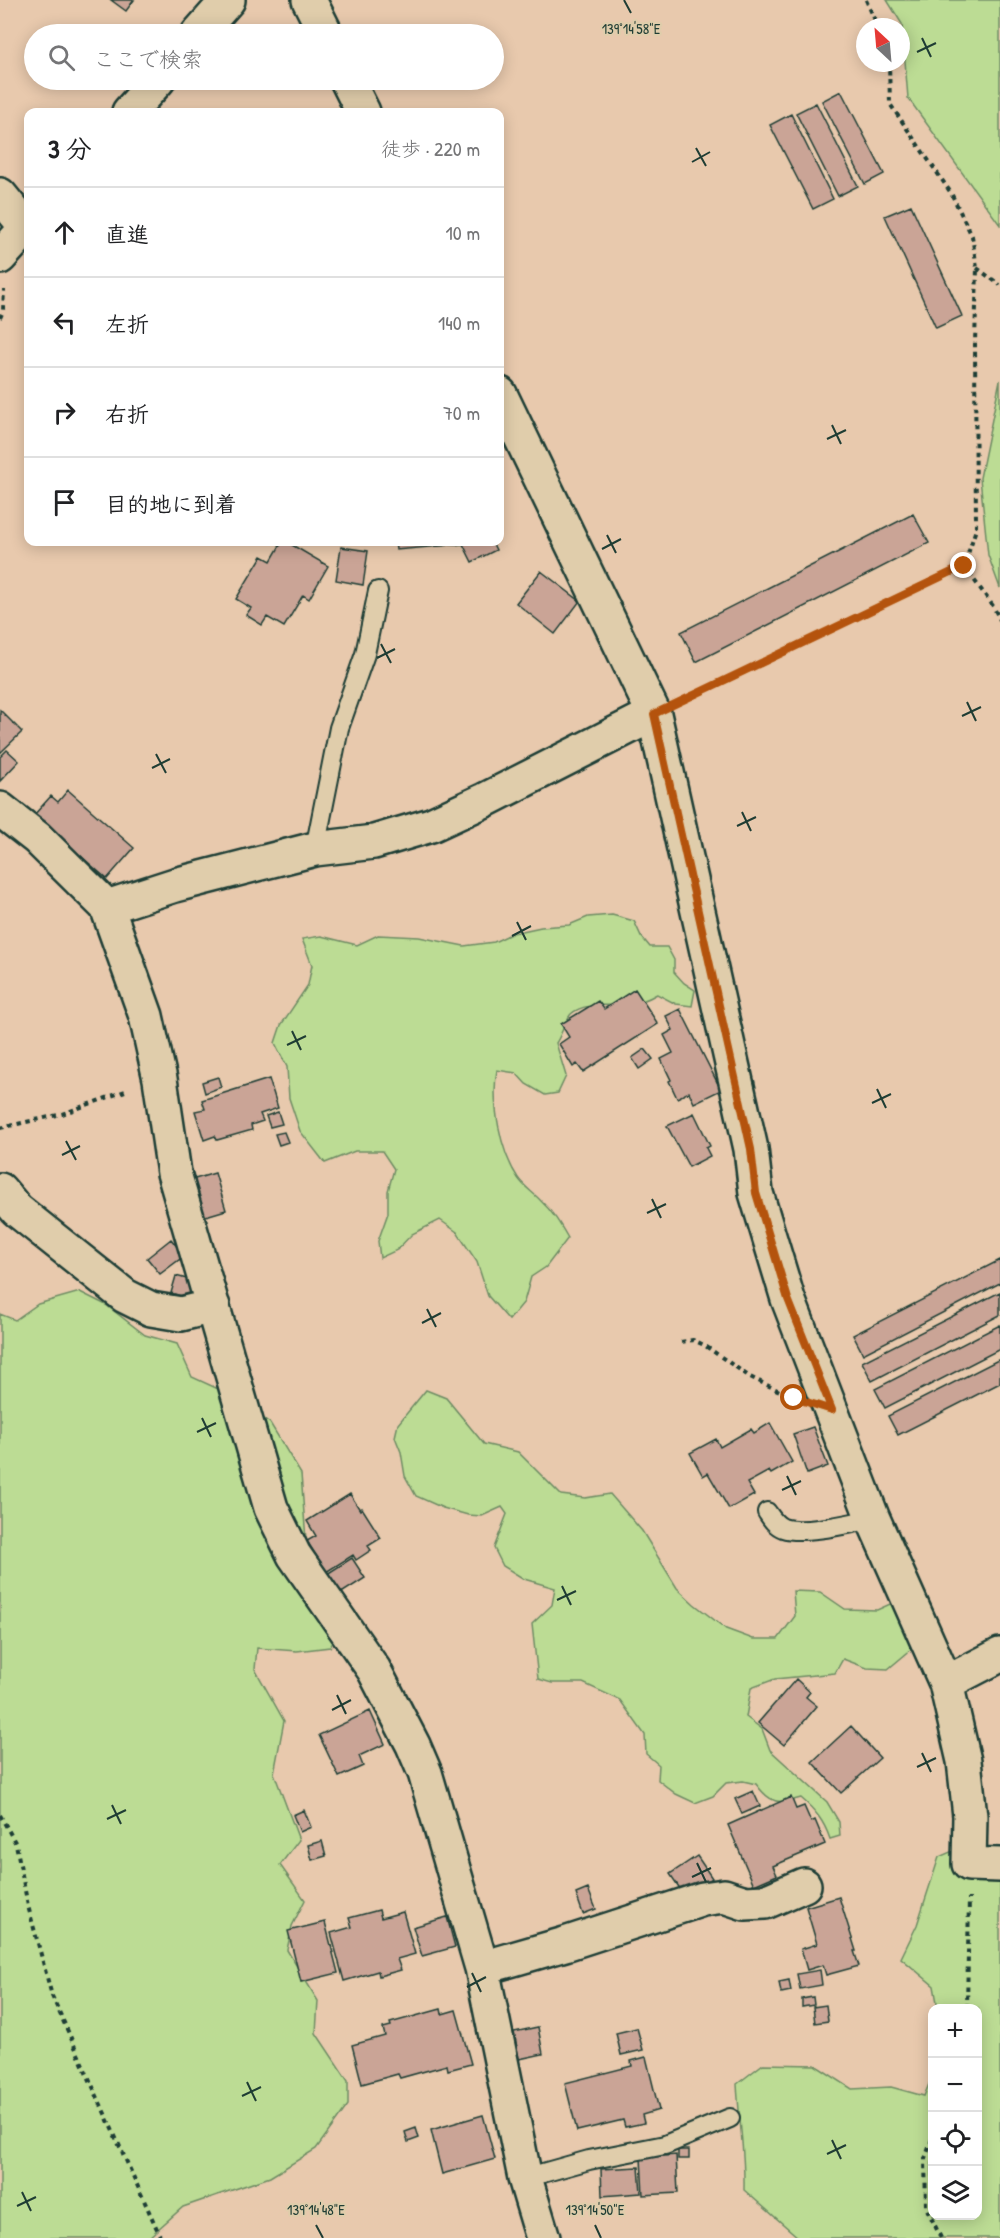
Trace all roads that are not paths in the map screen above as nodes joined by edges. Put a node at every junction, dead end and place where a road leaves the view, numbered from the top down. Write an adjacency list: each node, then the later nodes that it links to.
1 (228, 0): 3 (street)
2 (309, 0): 4 (street)
3 (207, 24)
4 (321, 24)
5 (149, 90): 7 (street)
6 (353, 90): 8 (street)
7 (133, 108)
8 (361, 108)
9 (0, 195): 10 (street)
10 (24, 222)
11 (24, 231): 12 (street)
12 (0, 257)
13 (504, 402): 15 (street)
14 (378, 591): 17 (lane)
15 (654, 714): 17 (street); 22 (street)
16 (0, 809): 18 (street)
17 (315, 849): 18 (street)
18 (107, 907): 20 (street)
19 (0, 1190): 20 (street)
20 (213, 1306): 27 (street)
21 (767, 1512): 22 (lane)
22 (873, 1519): 24 (street)
23 (1000, 1655): 24 (street)
24 (946, 1683): 25 (street)
25 (985, 1864)
26 (804, 1885): 27 (street)
27 (482, 1968): 29 (street)
28 (730, 2118): 29 (lane)
29 (525, 2178): 30 (street)
30 (543, 2238)

